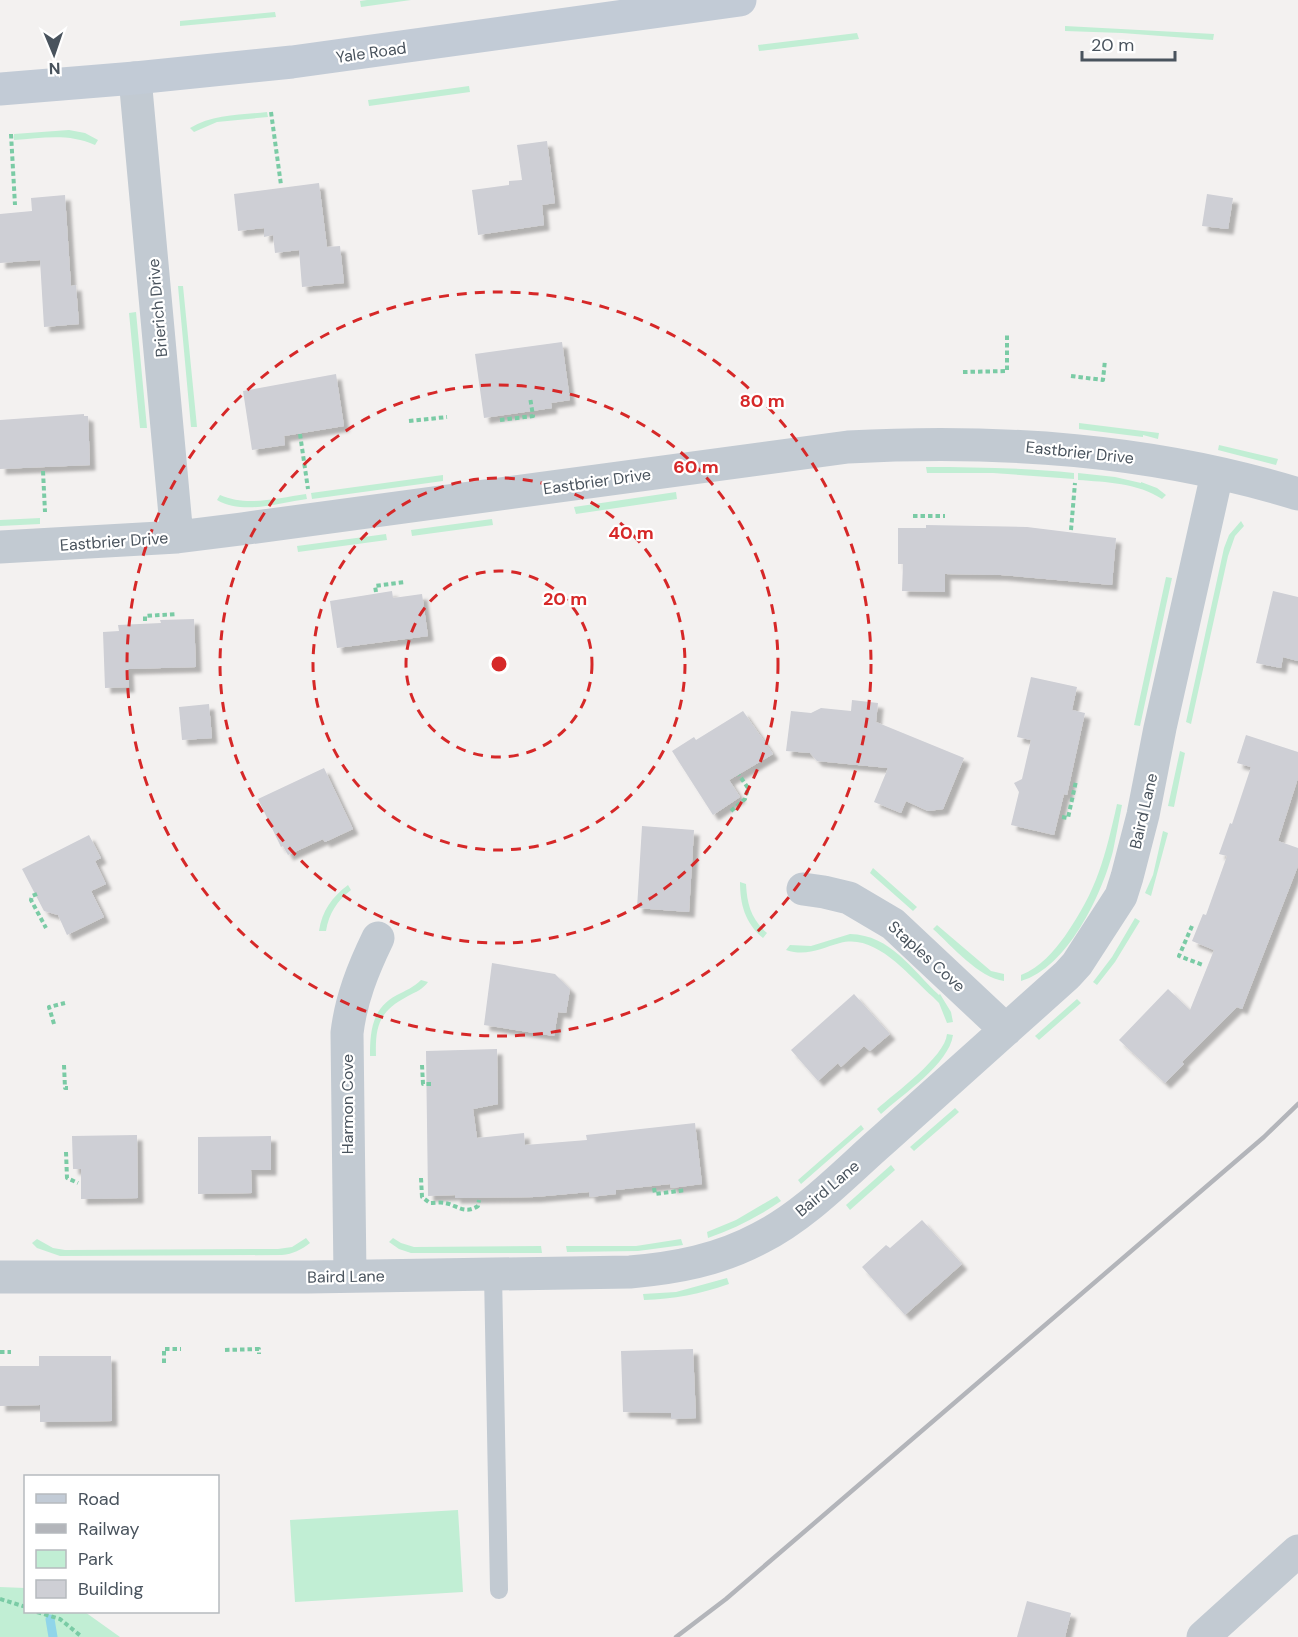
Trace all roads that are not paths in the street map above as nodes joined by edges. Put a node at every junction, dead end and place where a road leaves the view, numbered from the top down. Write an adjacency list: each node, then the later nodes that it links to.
1 (740, 0): 2 (main road, Yale Road)
2 (135, 78): 3 (main road, Yale Road); 6 (street, Brierich Drive)
3 (0, 89)
4 (1217, 474): 5 (street, Eastbrier Drive); 6 (street, Eastbrier Drive); 10 (street, Baird Lane)
5 (1298, 494)
6 (177, 537): 7 (street, Eastbrier Drive)
7 (0, 547)
8 (803, 889): 10 (street, Staples Cove)
9 (378, 938): 12 (street, Harmon Cove)
10 (1006, 1030): 11 (street, Baird Lane)
11 (492, 1274): 12 (street, Baird Lane); 15 (lane)
12 (350, 1276): 13 (street, Baird Lane)
13 (0, 1277)
14 (1298, 1551): 16 (street)
15 (499, 1590)
16 (1203, 1637)

